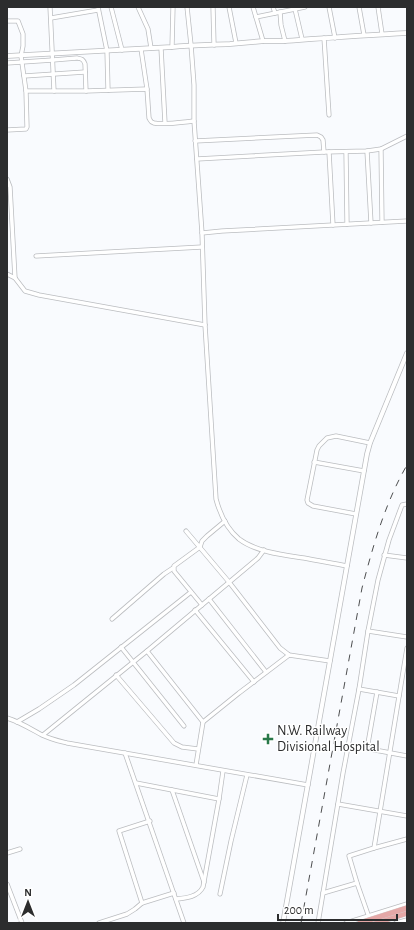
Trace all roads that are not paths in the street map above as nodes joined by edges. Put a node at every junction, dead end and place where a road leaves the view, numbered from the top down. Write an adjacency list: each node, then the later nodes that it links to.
1 (50, 7): 19 (street)
2 (111, 7): 36 (street)
3 (138, 7): 33 (street)
4 (173, 7): 32 (street)
5 (187, 7): 30 (street)
6 (213, 7): 31 (street)
7 (229, 7): 29 (street)
8 (253, 7): 18 (street)
9 (274, 7): 17 (street)
10 (305, 7): 15 (street)
11 (329, 7): 25 (street)
12 (359, 7): 23 (street)
13 (378, 7): 22 (street)
14 (98, 8): 19 (street); 37 (street)
15 (295, 8): 16 (street); 26 (street)
16 (280, 12): 17 (street); 27 (street)
17 (275, 13): 18 (street)
18 (256, 17): 28 (street)
19 (51, 18): 38 (street)
20 (7, 21): 40 (street)
21 (407, 33): 22 (street)
22 (382, 34): 23 (street)
23 (364, 35): 25 (street)
24 (324, 38): 25 (street); 26 (street); 52 (street)
25 (335, 38)
26 (302, 39): 27 (street)
27 (285, 40): 28 (street)
28 (263, 41): 29 (street)
29 (236, 43): 31 (street)
30 (191, 45): 31 (street); 32 (street); 53 (street)
31 (214, 45)
32 (172, 47): 34 (street)
33 (151, 48): 34 (street); 35 (street)
34 (160, 48): 54 (street)
35 (141, 49): 36 (street); 47 (street)
36 (122, 50): 37 (street)
37 (107, 51): 38 (street); 48 (street)
38 (52, 54): 40 (street); 41 (street)
39 (7, 56): 40 (street)
40 (21, 56): 42 (street)
41 (53, 60): 42 (street); 44 (street); 45 (street)
42 (22, 62): 43 (street); 46 (street)
43 (7, 63)
44 (85, 72): 45 (street); 51 (street)
45 (53, 74): 46 (street); 50 (street)
46 (24, 76): 49 (street)
47 (147, 89): 48 (street); 54 (street)
48 (108, 90): 51 (street)
49 (26, 91): 50 (street); 55 (street)
50 (54, 91): 51 (street)
51 (86, 91)
52 (329, 115)
53 (194, 121): 54 (street); 57 (street)
54 (164, 123)
55 (7, 130)
56 (407, 136): 58 (street)
57 (195, 141): 60 (street); 63 (street)
58 (381, 149): 59 (street); 66 (street)
59 (367, 151): 62 (street); 67 (street)
60 (324, 152): 61 (street); 63 (street)
61 (329, 152): 62 (street); 69 (street)
62 (346, 152): 68 (street)
63 (197, 159): 70 (street)
64 (7, 179): 74 (street)
65 (407, 221): 66 (street)
66 (382, 222): 67 (street)
67 (371, 223): 68 (street)
68 (347, 224): 69 (street)
69 (333, 225): 70 (street)
70 (202, 233): 71 (street)
71 (202, 247): 72 (street); 75 (street)
72 (36, 256)
73 (7, 274): 74 (street)
74 (15, 278): 75 (street)
75 (205, 325): 82 (street)
76 (407, 353): 77 (street)
77 (370, 443): 78 (street); 79 (street)
78 (314, 462): 79 (street); 81 (street)
79 (364, 471): 81 (street)
80 (407, 504): 86 (street)
81 (356, 514): 88 (street)
82 (225, 521): 84 (street); 85 (street)
83 (186, 531): 84 (street)
84 (200, 547): 89 (street); 90 (street)
85 (264, 550): 88 (street); 90 (street)
86 (384, 555): 87 (street); 96 (street)
87 (407, 558)
88 (347, 566): 102 (street)
89 (173, 568): 91 (street); 95 (street)
90 (229, 582): 92 (street); 101 (street)
91 (191, 592): 93 (street); 98 (street)
92 (209, 599): 93 (street); 104 (street)
93 (202, 605): 94 (street)
94 (195, 610): 100 (street); 106 (street)
95 (112, 619)
96 (368, 631): 97 (street); 107 (street)
97 (407, 636)
98 (122, 647): 103 (street); 111 (street)
99 (407, 648): 109 (street)
100 (147, 651): 103 (street); 112 (street)
101 (289, 655): 102 (street); 104 (street)
102 (330, 661): 125 (street)
103 (133, 662): 105 (street); 113 (street)
104 (266, 672): 106 (street)
105 (116, 675): 114 (street); 116 (street)
106 (254, 682): 112 (street)
107 (359, 689): 108 (street); 115 (street)
108 (377, 692): 109 (street); 117 (street)
109 (399, 696): 119 (street)
110 (7, 718): 111 (street)
111 (17, 722): 114 (street)
112 (203, 722): 116 (street)
113 (184, 726)
114 (43, 735): 118 (street)
115 (348, 745): 117 (street); 128 (street)
116 (198, 749): 121 (street)
117 (367, 749): 119 (street)
118 (125, 753): 121 (street); 124 (street)
119 (390, 753): 120 (street); 129 (street)
120 (407, 756)
121 (196, 765): 122 (street)
122 (223, 770): 123 (street); 127 (street)
123 (247, 775): 125 (street); 141 (street)
124 (136, 783): 126 (street); 131 (street)
125 (308, 785): 152 (street)
126 (172, 790): 127 (street); 136 (street)
127 (219, 799): 136 (street)
128 (338, 804): 129 (street); 140 (street)
129 (379, 811): 130 (street); 134 (street)
130 (407, 816)
131 (150, 821): 139 (street); 143 (street)
132 (407, 840): 134 (street)
133 (20, 848): 135 (street)
134 (374, 848): 137 (street)
135 (7, 853)
136 (204, 882): 142 (street)
137 (357, 883): 140 (street); 147 (street)
138 (7, 884): 149 (street)
139 (174, 893): 142 (street); 143 (street)
140 (323, 893): 153 (street)
141 (220, 894)
142 (176, 899): 151 (street)
143 (142, 903): 150 (street)
144 (407, 904): 147 (street)
145 (407, 908): 155 (main road, bridge)
146 (407, 913): 157 (main road)
147 (369, 916): 154 (street); 156 (street)
148 (407, 920): 158 (street)
149 (22, 923)
150 (99, 923)
151 (184, 923)
152 (283, 923)
153 (318, 923)
154 (346, 923)
155 (360, 923)
156 (371, 923)
157 (376, 923)
158 (396, 923)

